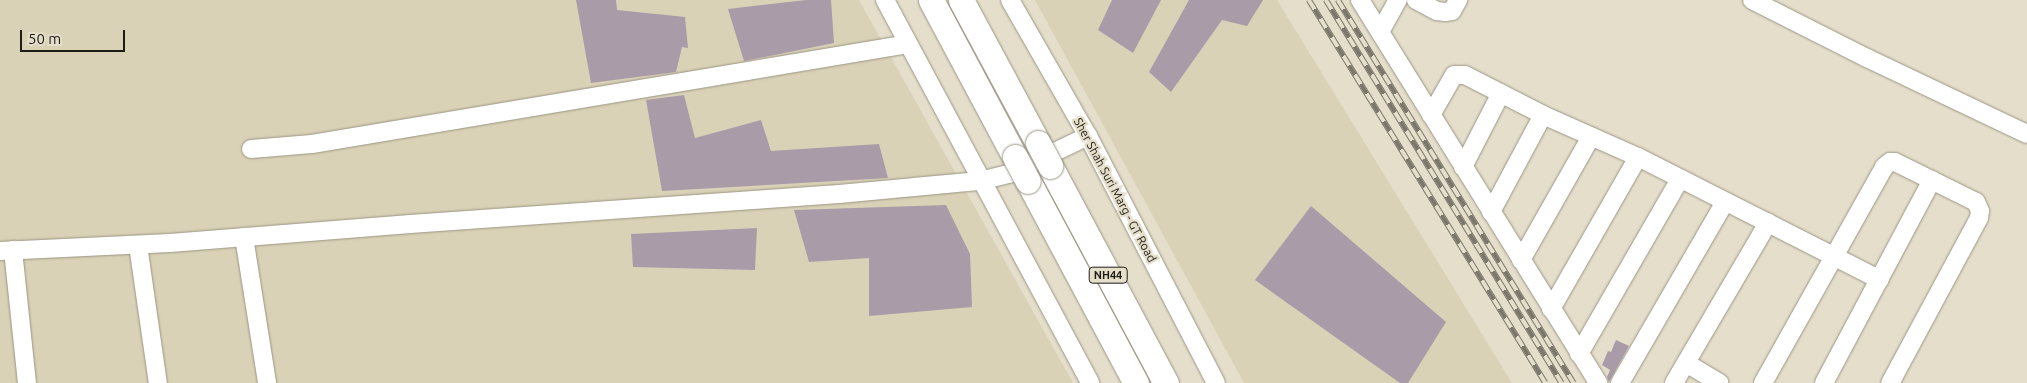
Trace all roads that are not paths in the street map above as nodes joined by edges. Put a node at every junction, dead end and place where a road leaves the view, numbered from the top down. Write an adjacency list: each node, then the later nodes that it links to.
1 (885, 0): 11 (street)
2 (932, 0): 40 (highway, NH44, bridge)
3 (961, 0): 41 (highway, NH44, bridge)
4 (1010, 0): 16 (street, Sher Shah Suri Marg - GT Road)
5 (1360, 0): 10 (street)
6 (1398, 0): 10 (street)
7 (1416, 0): 8 (street)
8 (1458, 0)
9 (1752, 0): 15 (street)
10 (1380, 32): 13 (street)
11 (908, 44): 18 (street); 23 (street)
12 (1501, 93): 13 (street); 14 (street); 20 (street)
13 (1431, 115): 20 (street)
14 (1543, 115): 17 (street); 25 (street)
15 (2027, 134)
16 (1088, 136): 23 (street); 42 (street, Sher Shah Suri Marg - GT Road)
17 (1592, 137): 19 (street); 31 (street)
18 (251, 149)
19 (1638, 158): 21 (street); 33 (street)
20 (1463, 167): 25 (street)
21 (1680, 179): 24 (street); 34 (street)
22 (1932, 180): 30 (street); 32 (street); 49 (street)
23 (980, 181): 27 (street); 39 (street)
24 (1725, 202): 26 (street); 44 (street)
25 (1491, 212): 31 (street)
26 (1768, 223): 30 (street); 35 (street)
27 (244, 238): 28 (street); 38 (street)
28 (138, 245): 29 (street); 37 (street)
29 (6, 251): 36 (street)
30 (1833, 256): 32 (street); 47 (street)
31 (1521, 260): 33 (street)
32 (1880, 280): 48 (street)
33 (1551, 309): 34 (street)
34 (1579, 354): 43 (street)
35 (1686, 363): 45 (street); 46 (street)
36 (27, 383)
37 (158, 383)
38 (267, 383)
39 (1090, 383)
40 (1136, 383)
41 (1166, 383)
42 (1216, 383)
43 (1598, 383)
44 (1620, 383)
45 (1674, 383)
46 (1719, 383)
47 (1763, 383)
48 (1824, 383)
49 (1890, 383)

